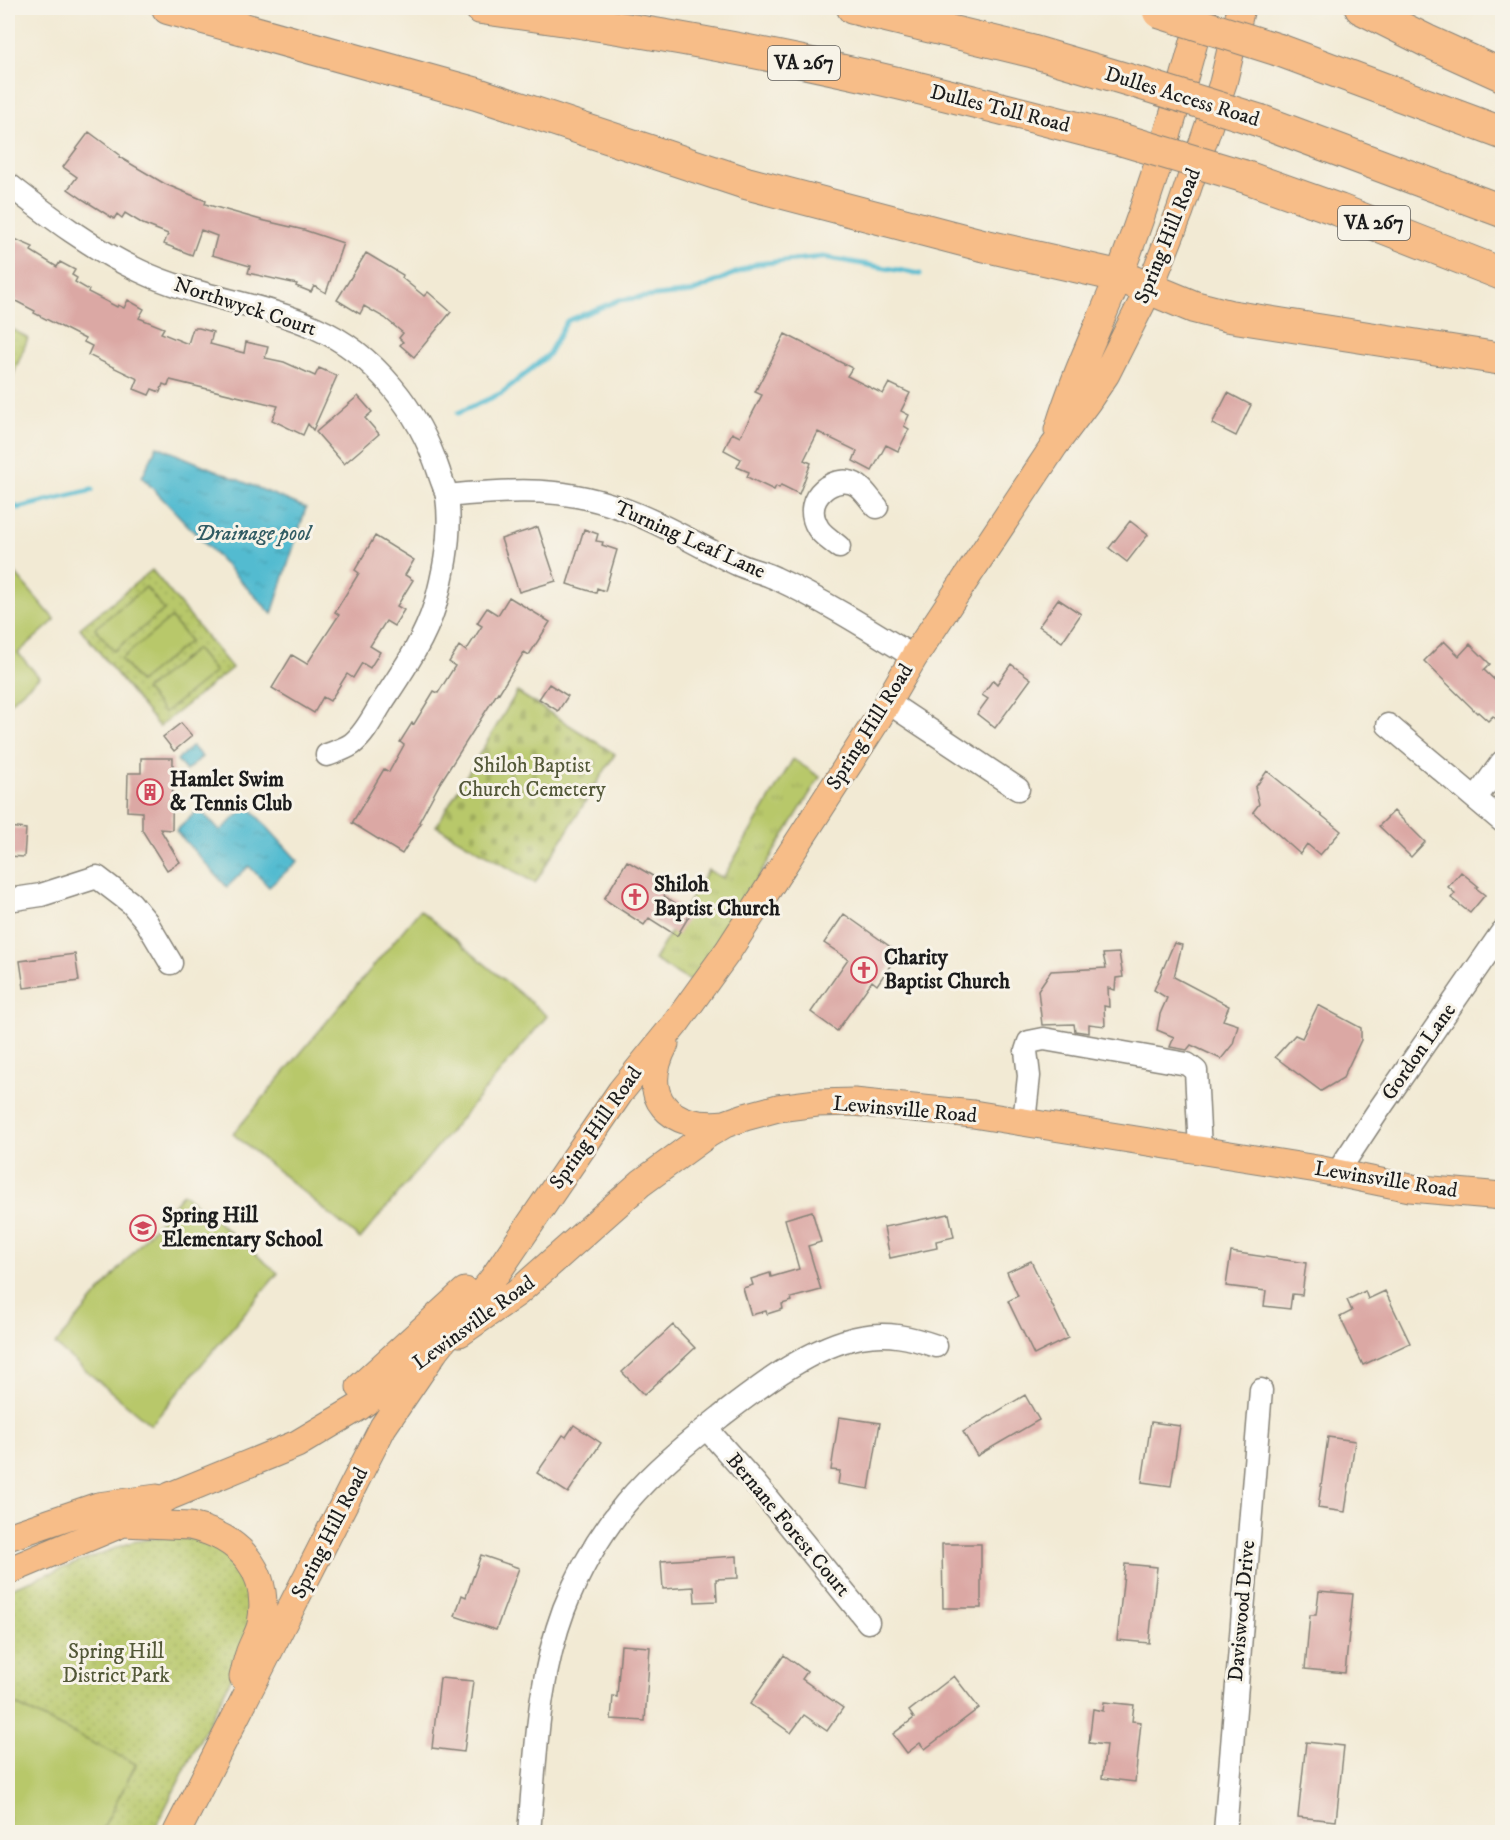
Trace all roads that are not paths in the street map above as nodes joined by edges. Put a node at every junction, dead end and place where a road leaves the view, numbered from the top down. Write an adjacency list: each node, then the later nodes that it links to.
1 (168, 8): 15 (highway)
2 (481, 8): 14 (highway, Dulles Toll Road / VA 267, bridge)
3 (854, 8): 13 (highway, Dulles Access Road, bridge)
4 (1203, 8): 15 (main road, Spring Hill Road)
5 (1241, 8): 16 (main road, Spring Hill Road)
6 (1361, 8): 10 (highway)
7 (1390, 8): 9 (highway)
8 (1151, 10): 11 (highway, bridge)
9 (1503, 51)
10 (1503, 75)
11 (1503, 132)
12 (8, 184): 19 (street, Northwyck Court)
13 (1503, 211)
14 (1502, 274)
15 (1119, 276): 16 (highway); 18 (main road, Spring Hill Road)
16 (1149, 289): 17 (highway); 18 (main road, Spring Hill Road)
17 (1503, 359)
18 (1054, 446): 22 (main road, Spring Hill Road)
19 (447, 496): 22 (street, Turning Leaf Lane); 25 (street, Northwyck Court)
20 (877, 507): 21 (street)
21 (839, 547)
22 (914, 657): 23 (main road, Spring Hill Road)
23 (886, 701): 27 (street); 33 (main road, Spring Hill Road)
24 (1388, 725): 28 (street)
25 (327, 755)
26 (1503, 762): 28 (street)
27 (1018, 789)
28 (1476, 798): 29 (street)
29 (1503, 821)
30 (8, 900): 32 (street)
31 (1503, 932): 37 (street, Gordon Lane)
32 (171, 963)
33 (676, 1023): 35 (main road); 39 (main road, Spring Hill Road)
34 (1024, 1122): 35 (main road, Lewinsville Road); 36 (main road, Lewinsville Road); 36 (street)
35 (725, 1124): 41 (main road, Lewinsville Road)
36 (1200, 1150): 37 (main road, Lewinsville Road)
37 (1338, 1173): 38 (main road, Lewinsville Road)
38 (1503, 1196)
39 (542, 1206): 41 (main road, Spring Hill Road); 44 (main road)
40 (936, 1346): 43 (street)
41 (434, 1352): 44 (main road, Lewinsville Road); 50 (main road, Spring Hill Road)
42 (1261, 1390): 53 (street, Daviswood Drive)
43 (706, 1428): 49 (street, Bernane Forest Court); 52 (street)
44 (297, 1444): 45 (main road, Lewinsville Road)
45 (170, 1496): 46 (main road, Lewinsville Road); 47 (main road, Lewinsville Road)
46 (123, 1523): 48 (main road, Lewinsville Road); 50 (main road)
47 (19, 1533): 48 (main road)
48 (8, 1570)
49 (868, 1622)
50 (232, 1726): 51 (main road, Spring Hill Road)
51 (177, 1833)
52 (530, 1833)
53 (1225, 1833)

